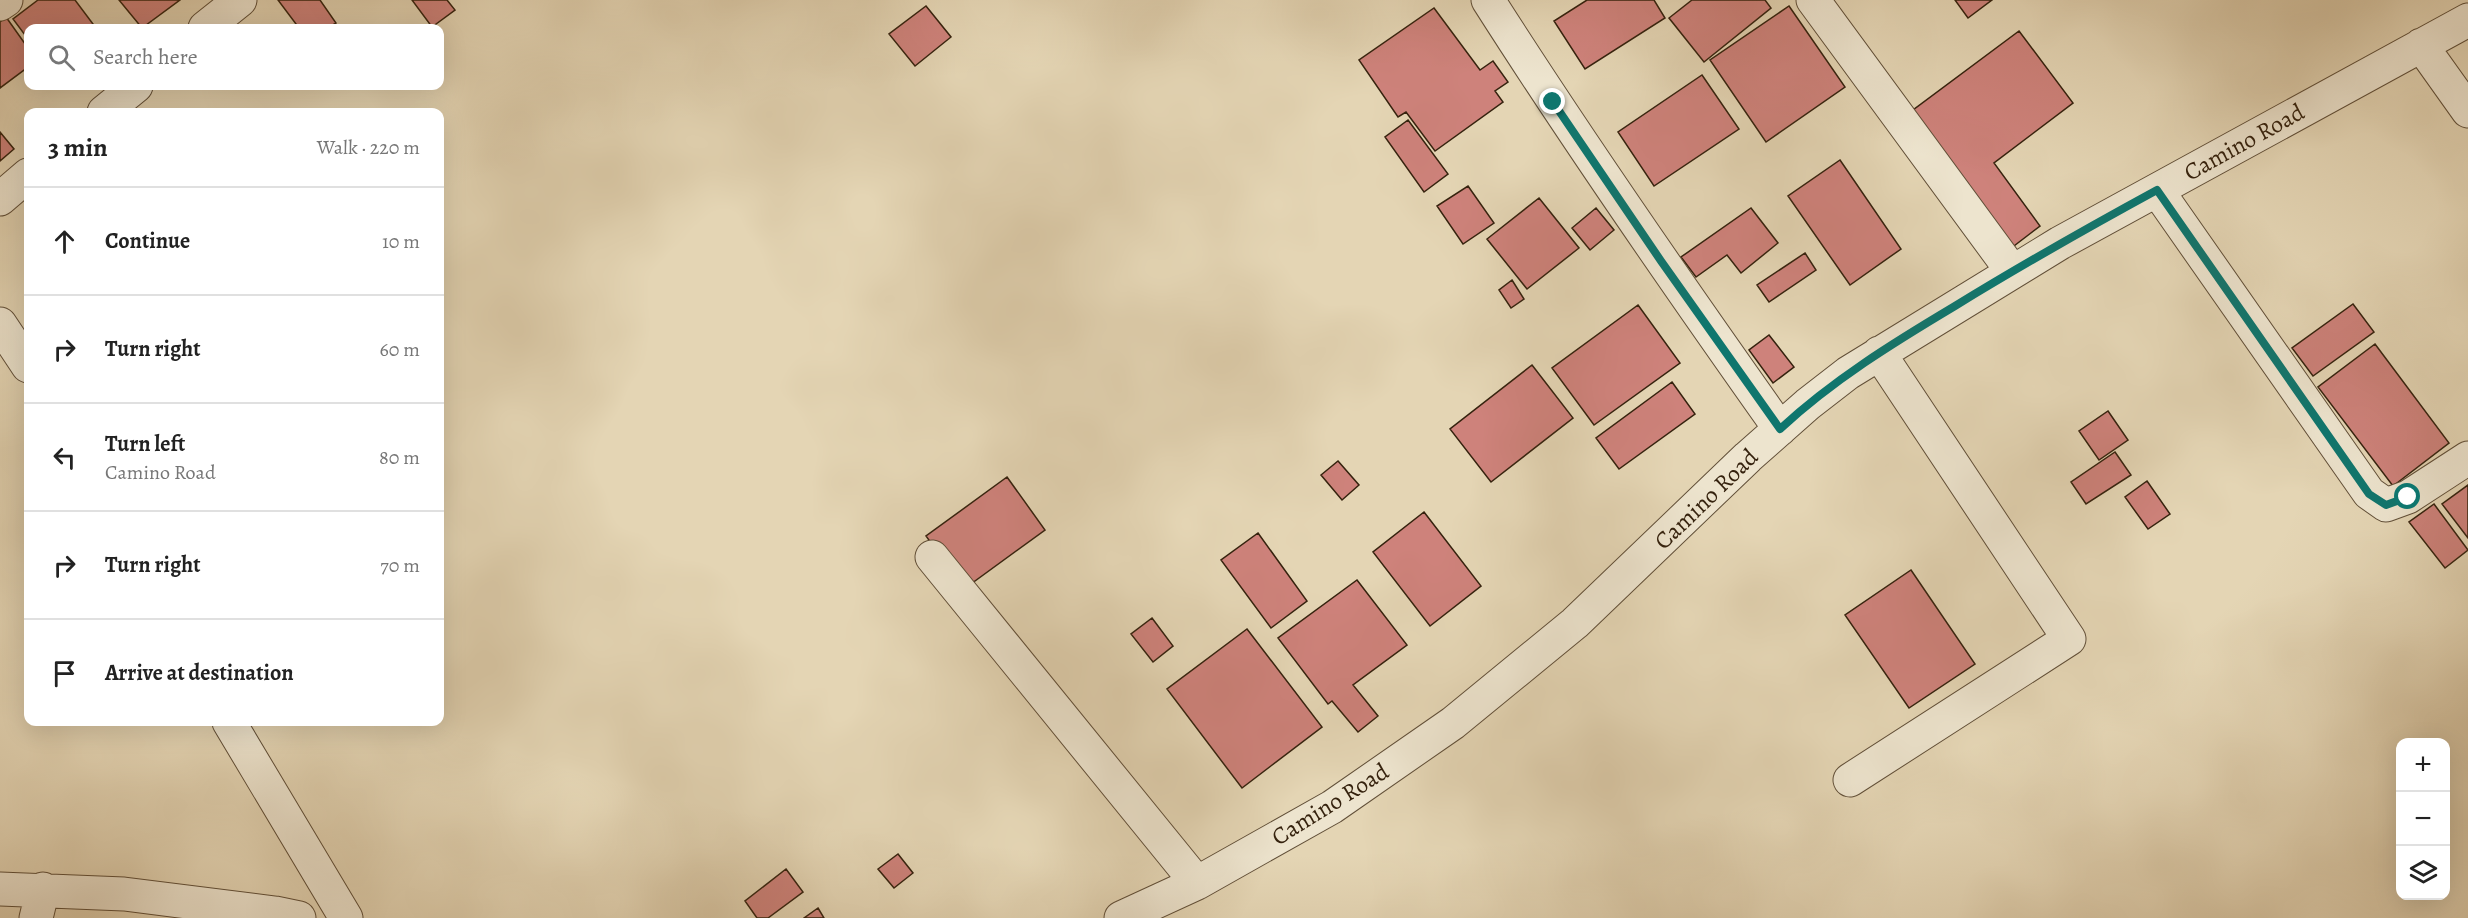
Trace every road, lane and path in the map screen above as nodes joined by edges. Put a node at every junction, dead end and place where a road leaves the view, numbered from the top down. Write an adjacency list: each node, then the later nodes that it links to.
1 (6, 0): 5 (street)
2 (240, 0): 7 (street)
3 (1488, 0): 19 (street)
4 (1813, 0): 15 (street)
5 (0, 4)
6 (2468, 20): 8 (street, Camino Road)
7 (210, 24)
8 (2421, 45): 11 (street); 13 (street, Camino Road)
9 (131, 90): 10 (street)
10 (109, 108)
11 (2468, 111)
12 (24, 178): 14 (street)
13 (2157, 190): 15 (street, Camino Road); 20 (street)
14 (0, 198)
15 (2012, 272): 17 (street, Camino Road)
16 (0, 324): 18 (street)
17 (1879, 353): 19 (street, Camino Road); 23 (street)
18 (24, 360)
19 (1780, 429): 24 (street, Camino Road)
20 (2468, 458)
21 (932, 557): 24 (street)
22 (231, 726): 28 (street)
23 (1850, 780)
24 (1197, 883): 29 (street, Camino Road)
25 (0, 889): 26 (street)
26 (39, 904): 27 (street)
27 (299, 918)
28 (346, 918)
29 (1121, 918)

